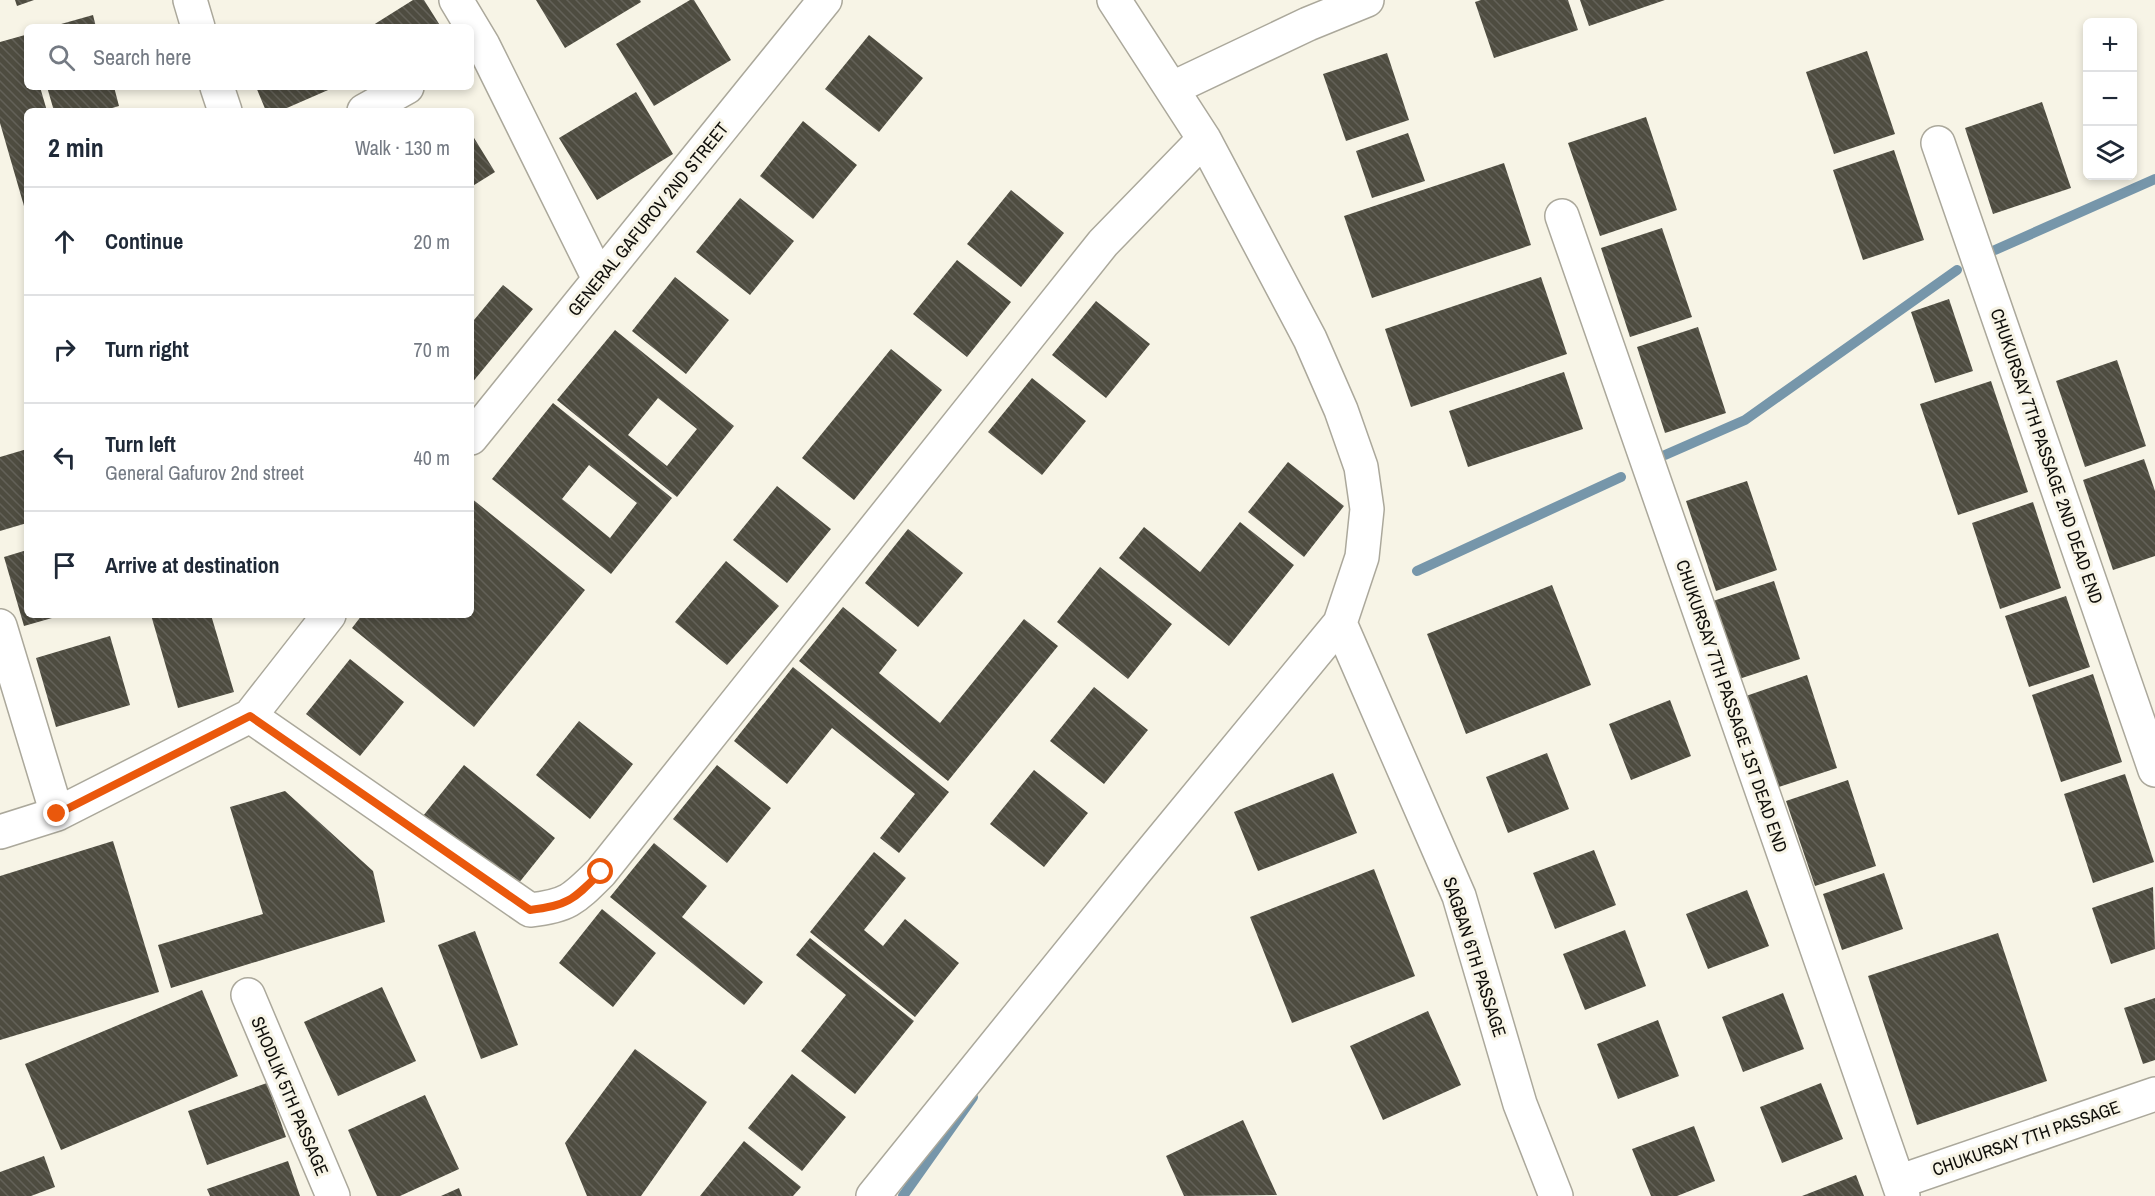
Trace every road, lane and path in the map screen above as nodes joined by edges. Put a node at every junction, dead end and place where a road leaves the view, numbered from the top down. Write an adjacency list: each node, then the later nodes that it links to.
1 (190, 0): 6 (street)
2 (456, 0): 7 (street)
3 (825, 0): 17 (street, GENERAL GAFUROV 2ND STREET)
4 (1114, 0): 9 (street)
5 (1368, 0): 9 (street)
6 (197, 24)
7 (466, 24)
8 (477, 48): 17 (street)
9 (1173, 88): 14 (street)
10 (218, 90): 12 (street)
11 (402, 90): 13 (street)
12 (224, 108)
13 (369, 108)
14 (1204, 139): 20 (street); 22 (street)
15 (1938, 143): 23 (street, CHUKURSAY 7TH PASSAGE 2ND DEAD END)
16 (1562, 216): 28 (street, CHUKURSAY 7TH PASSAGE 1ST DEAD END)
17 (599, 279): 18 (street, GENERAL GAFUROV 2ND STREET)
18 (474, 434)
19 (327, 618): 22 (street)
20 (1340, 623): 30 (street); 31 (street, SAGBAN 6TH PASSAGE)
21 (0, 626): 24 (street)
22 (250, 716): 24 (street)
23 (2155, 770)
24 (57, 814): 25 (street)
25 (0, 832)
26 (248, 995): 29 (street, SHODLIK 5TH PASSAGE)
27 (2155, 1094): 28 (street, CHUKURSAY 7TH PASSAGE)
28 (1900, 1189)
29 (333, 1196)
30 (873, 1196)
31 (1556, 1196)

